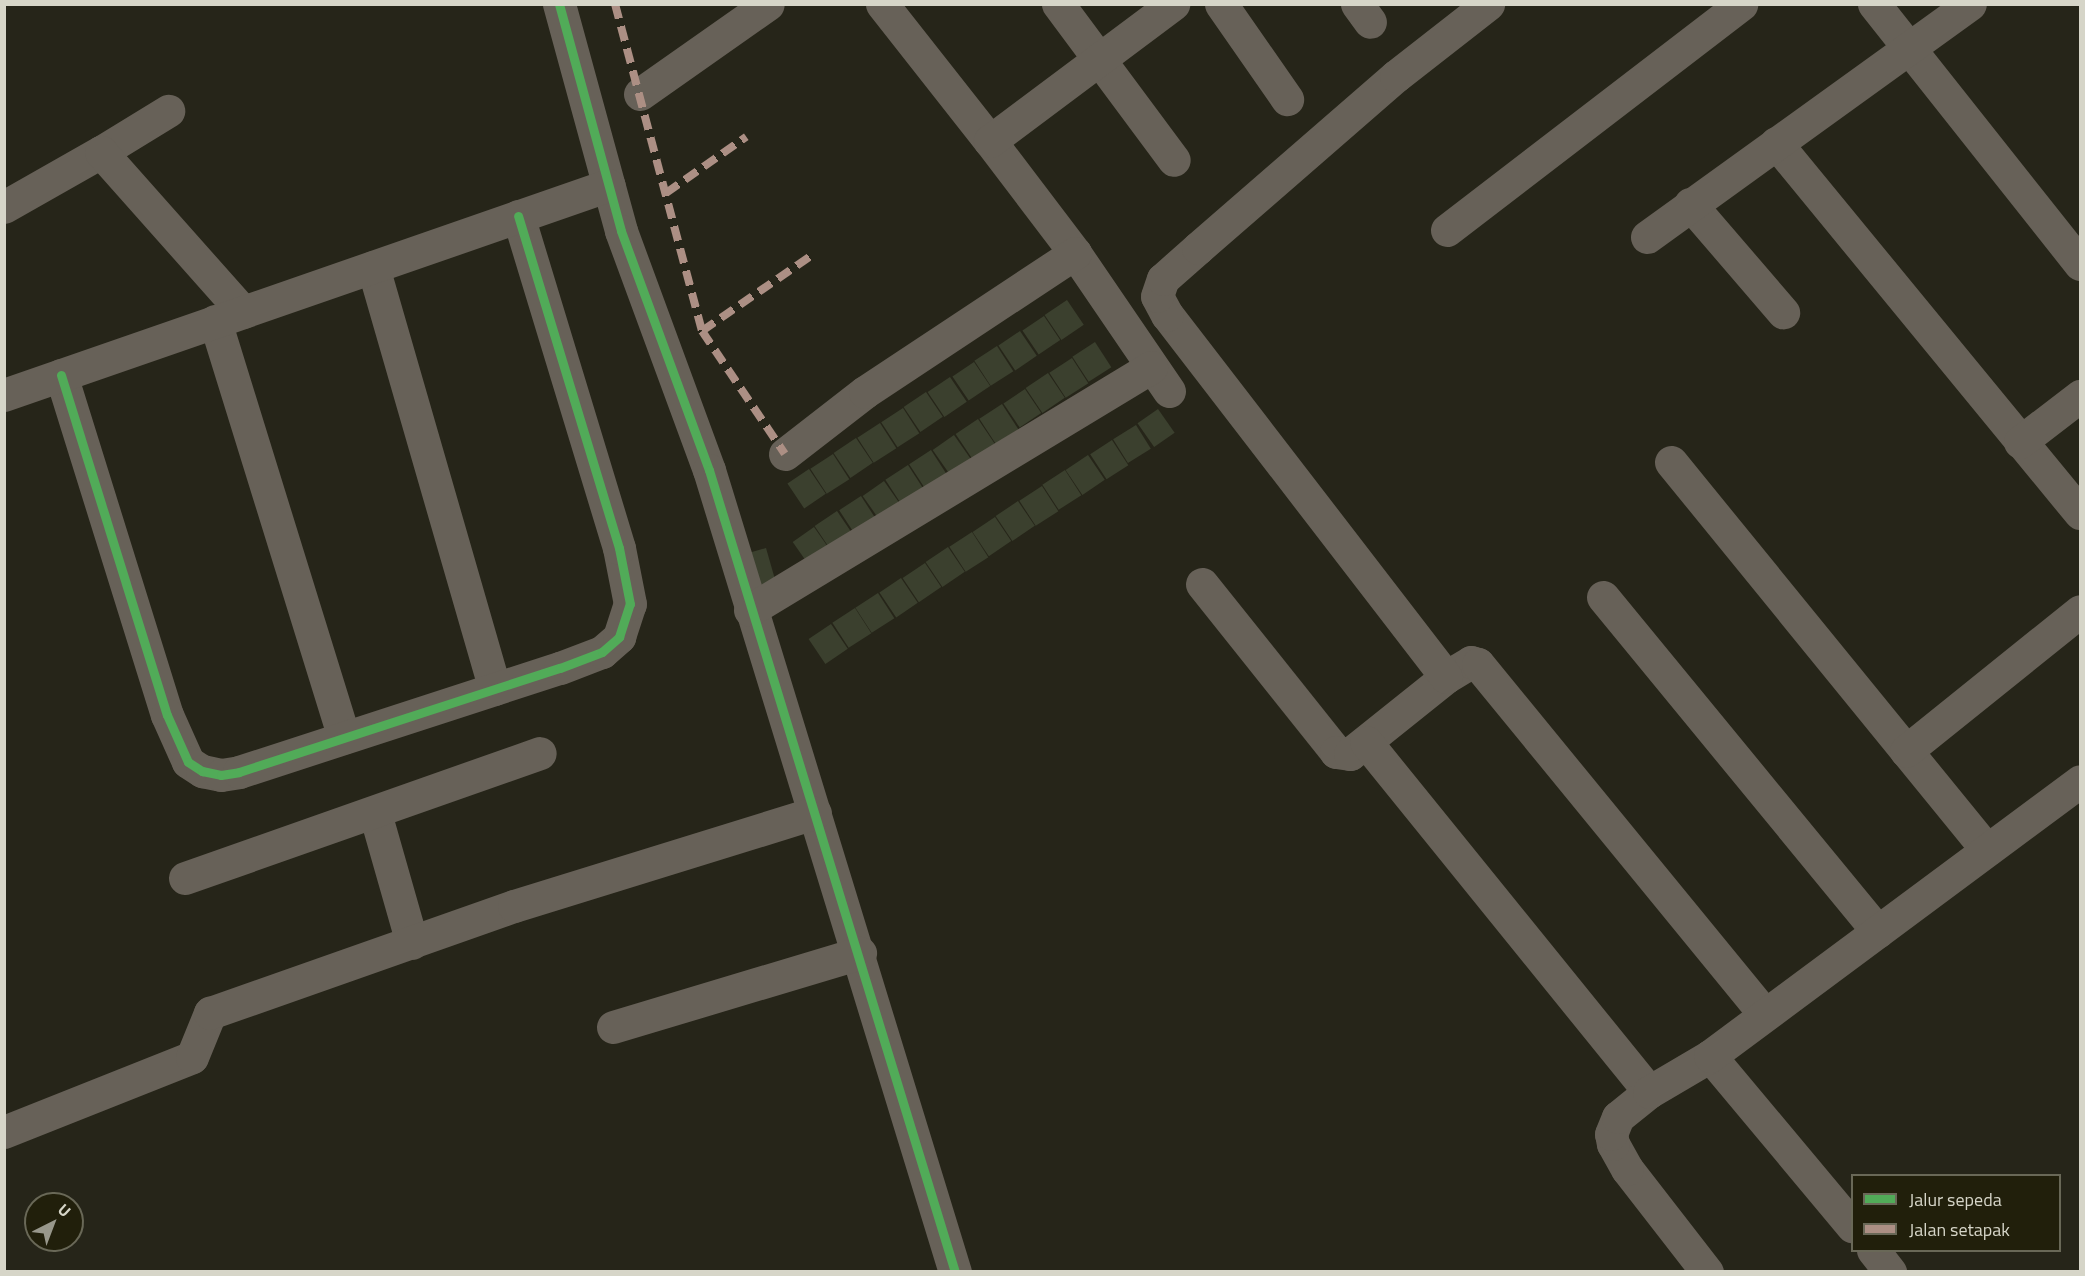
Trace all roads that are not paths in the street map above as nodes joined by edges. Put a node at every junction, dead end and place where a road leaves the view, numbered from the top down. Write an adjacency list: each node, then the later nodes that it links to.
1 (559, 4): 20 (street)
2 (768, 4): 13 (street)
3 (882, 4): 16 (street)
4 (1058, 4): 12 (street)
5 (1173, 4): 12 (street)
6 (1221, 4): 14 (street)
7 (1488, 4): 42 (street)
8 (1741, 4): 24 (street)
9 (1874, 4): 11 (street)
10 (1970, 4): 11 (street)
11 (1908, 46): 17 (street); 27 (street)
12 (1102, 61): 16 (street); 19 (street)
13 (640, 94)
14 (1287, 99)
15 (168, 111): 18 (street)
16 (990, 141): 26 (street)
17 (1776, 144): 21 (street); 34 (street)
18 (101, 152): 22 (street); 30 (street)
19 (1174, 160)
20 (609, 185): 23 (street); 40 (street)
21 (1690, 204): 25 (street); 29 (street)
22 (4, 207)
23 (518, 216): 28 (street); 43 (street)
24 (1447, 230)
25 (1647, 237)
26 (1075, 253): 35 (street); 40 (street)
27 (2080, 264)
28 (373, 267): 30 (street); 43 (street)
29 (1784, 312)
30 (229, 317): 31 (street); 44 (street)
31 (60, 375): 32 (street); 44 (street)
32 (4, 395)
33 (2080, 396): 34 (street)
34 (2020, 442): 37 (street)
35 (785, 454)
36 (1671, 462): 46 (street)
37 (2080, 513)
38 (1202, 584): 45 (street)
39 (1603, 597): 53 (street)
40 (750, 610): 50 (street)
41 (2080, 611): 46 (street)
42 (1446, 677): 45 (street); 56 (street)
43 (495, 689): 44 (street)
44 (344, 738)
45 (1365, 742): 59 (street)
46 (1906, 751): 51 (street)
47 (540, 753): 49 (street)
48 (2080, 781): 51 (street)
49 (375, 813): 52 (street); 54 (street)
50 (815, 813): 54 (street); 55 (street)
51 (1987, 850): 53 (street)
52 (185, 878)
53 (1878, 932): 56 (street)
54 (412, 943): 60 (street)
55 (860, 953): 57 (street); 63 (street)
56 (1765, 1015): 58 (street)
57 (613, 1026)
58 (1710, 1056): 59 (street); 61 (street)
59 (1649, 1092): 64 (street)
60 (4, 1132)
61 (1851, 1225)
62 (1874, 1252): 65 (street)
63 (955, 1272)
64 (1707, 1272)
65 (1890, 1272)

